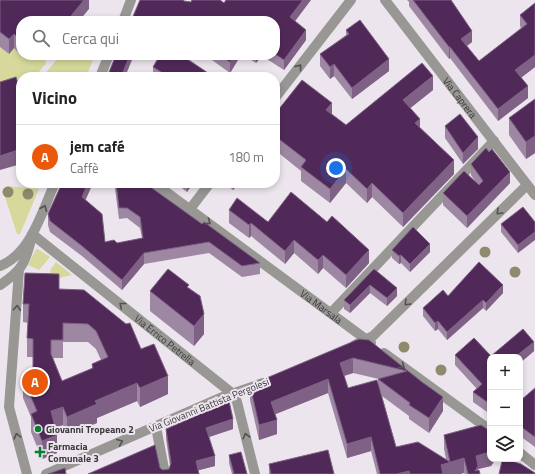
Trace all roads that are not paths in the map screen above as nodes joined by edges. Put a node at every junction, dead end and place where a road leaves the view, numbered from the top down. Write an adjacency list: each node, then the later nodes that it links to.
1 (131, 0): 4 (street)
2 (351, 0): 7 (street, one-way to 2)
3 (385, 0): 8 (street, Via Caprera)
4 (125, 16)
5 (107, 60): 6 (street)
6 (102, 72)
7 (280, 92)
8 (494, 141): 9 (street, Via Caprera); 19 (street)
9 (527, 184): 13 (street, Via Caprera); 20 (street, one-way to 20)
10 (52, 188): 15 (street, one-way to 10)
11 (161, 188): 14 (street, Via Marsala)
12 (206, 188): 14 (street)
13 (535, 195)
14 (190, 209): 19 (street, Via Marsala, one-way to 19)
15 (32, 234): 16 (street); 17 (street); 23 (street, Via Errico Petrella, one-way to 15)
16 (0, 266)
17 (19, 270): 18 (street); 28 (street, one-way to 17)
18 (0, 285)
19 (330, 313): 20 (street, Via Marsala)
20 (367, 340): 21 (street); 25 (street, Via Marsala, one-way to 25)
21 (344, 350)
22 (273, 379): 23 (street, Via Giovanni Battista Pergolesi)
23 (233, 394): 24 (street, Via Giovanni Battista Pergolesi); 31 (street, one-way to 23)
24 (156, 427): 29 (street, Via Giovanni Battista Pergolesi, one-way to 24); 30 (street)
25 (487, 428)
26 (523, 455): 27 (street)
27 (535, 465)
28 (27, 474)
29 (46, 474)
30 (166, 474)
31 (255, 474)

